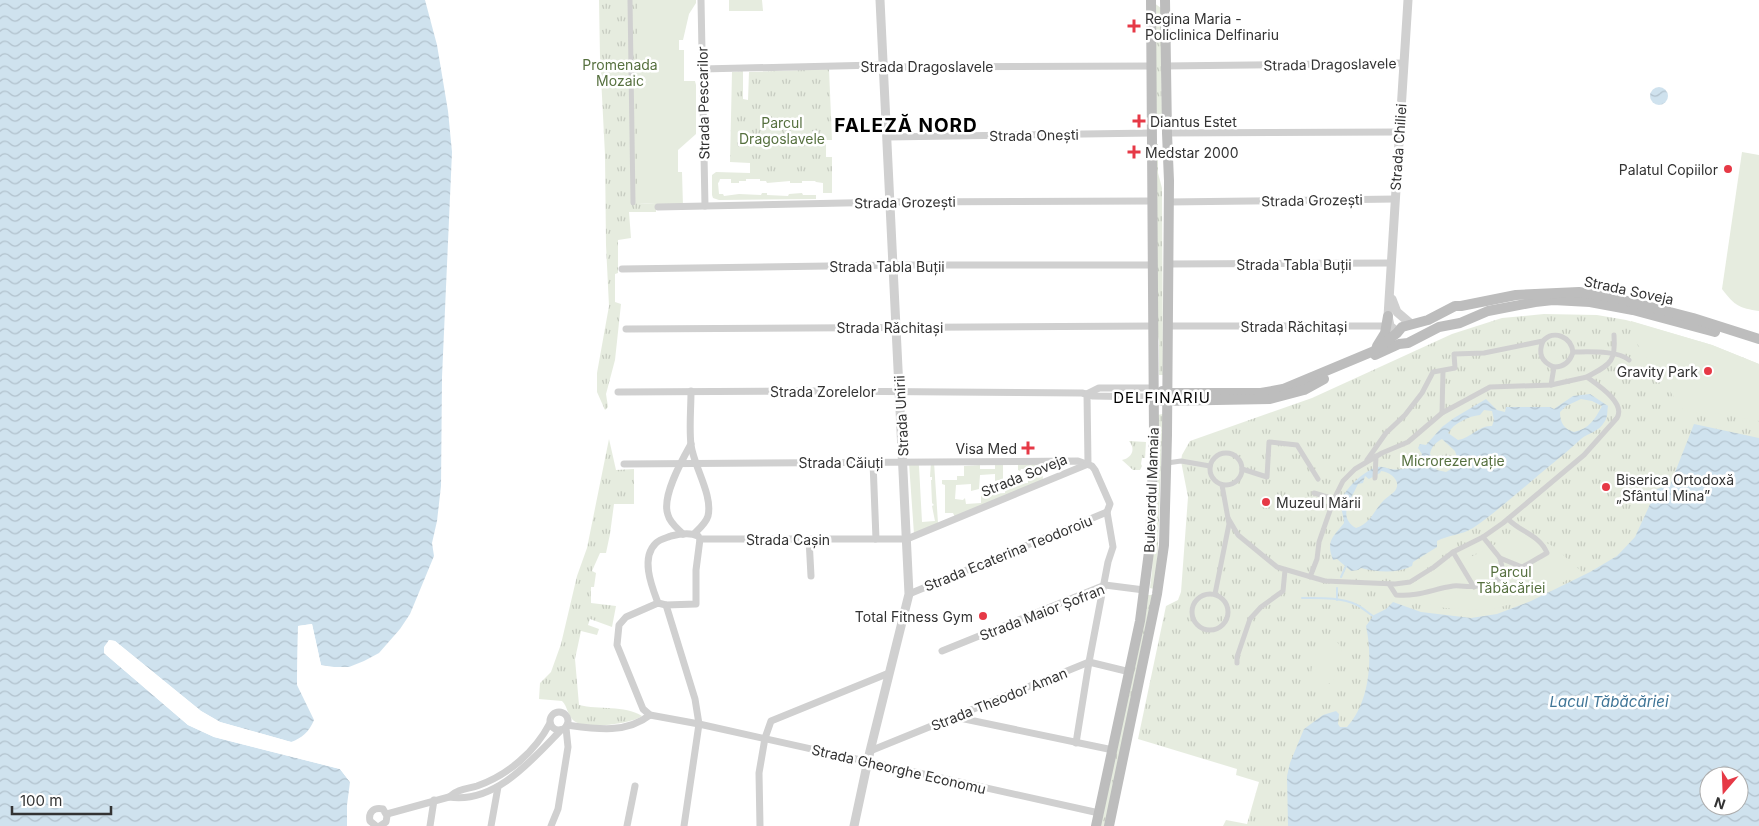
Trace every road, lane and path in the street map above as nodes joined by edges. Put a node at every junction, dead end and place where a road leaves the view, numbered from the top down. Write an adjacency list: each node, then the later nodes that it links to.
1 (630, 0): 21 (street)
2 (701, 0): 11 (street, Strada Pescarilor)
3 (880, 0): 10 (street, Strada Unirii)
4 (1151, 0): 8 (main road, Bulevardul Mamaia)
5 (1408, 0): 7 (street, Strada Chiliei)
6 (1163, 1): 9 (main road, Bulevardul Mamaia)
7 (1404, 63): 9 (street, Strada Dragoslavele); 13 (street, Strada Chiliei)
8 (1151, 66): 10 (street, Strada Dragoslavele); 12 (main road, Bulevardul Mamaia)
9 (1165, 66): 14 (main road, Bulevardul Mamaia)
10 (884, 67): 11 (street, Strada Dragoslavele); 15 (street, Strada Unirii)
11 (702, 69): 22 (street, Strada Pescarilor)
12 (1152, 129): 15 (street, Strada Onești); 16 (main road); 18 (main road, Bulevardul Mamaia)
13 (1399, 132): 14 (street); 17 (street, Strada Chiliei)
14 (1166, 133): 16 (main road, Bulevardul Mamaia)
15 (887, 137): 19 (street, Strada Unirii)
16 (1169, 181): 20 (main road, Bulevardul Mamaia)
17 (1395, 199): 20 (street, Strada Grozești); 24 (street, Strada Chiliei)
18 (1152, 201): 19 (street, Strada Grozești); 27 (main road, Bulevardul Mamaia)
19 (890, 202): 22 (street, Strada Grozești); 26 (street, Strada Unirii)
20 (1168, 202): 25 (main road, Bulevardul Mamaia)
21 (633, 203)
22 (705, 206): 23 (street, Strada Grozești)
23 (658, 207)
24 (1391, 263): 25 (street, Strada Tabla Buții); 29 (street, Strada Chiliei)
25 (1168, 264): 34 (main road, Bulevardul Mamaia)
26 (894, 265): 27 (street, Strada Tabla Buții); 28 (street, Strada Tabla Buții); 36 (street, Strada Unirii)
27 (1152, 265): 33 (main road, Bulevardul Mamaia)
28 (622, 269)
29 (1390, 294): 32 (street, Strada Chiliei); 35 (street, Strada Chiliei)
30 (1461, 306): 31 (main road); 32 (main road, Strada Soveja); 39 (main road, Strada Soveja)
31 (1463, 321): 41 (main road, Strada Soveja); 42 (main road, Strada Soveja)
32 (1412, 324): 35 (main road, Strada Soveja)
33 (1153, 326): 36 (street, Strada Răchitași); 54 (main road, Bulevardul Mamaia)
34 (1167, 326): 35 (street, Strada Răchitași); 55 (main road, Bulevardul Mamaia)
35 (1392, 326): 41 (main road); 55 (main road)
36 (897, 327): 37 (street, Strada Răchitași); 52 (street, Strada Unirii)
37 (626, 329)
38 (1614, 335): 44 (street)
39 (1759, 339)
40 (1543, 341): 43 (street); 46 (street); 47 (street)
41 (1404, 343): 55 (main road)
42 (1759, 344)
43 (1573, 352): 44 (street); 46 (street)
44 (1615, 354): 45 (street); 48 (street)
45 (1629, 360)
46 (1554, 367): 49 (street)
47 (1443, 371): 56 (street); 63 (street)
48 (1587, 376): 49 (street); 76 (street)
49 (1551, 385): 56 (street)
50 (691, 391): 51 (street, Strada Zorelelor); 52 (street, Strada Zorelelor); 57 (street)
51 (618, 392)
52 (900, 392): 53 (street, Strada Zorelelor); 62 (street, Strada Unirii)
53 (1087, 394): 54 (street, Strada Zorelelor); 66 (street, Strada Soveja)
54 (1154, 394): 55 (main road); 93 (main road, Bulevardul Mamaia)
55 (1167, 397): 64 (main road, Bulevardul Mamaia)
56 (1442, 413): 58 (street)
57 (691, 444): 59 (street); 60 (street)
58 (1376, 456): 63 (street); 69 (street)
59 (680, 462): 60 (street, Strada Căiuți); 65 (street, Strada Căiuți); 77 (street)
60 (695, 462): 61 (street, Strada Căiuți); 78 (street)
61 (873, 462): 62 (street, Strada Căiuți); 81 (street)
62 (903, 462): 66 (street, Strada Căiuți); 82 (street, Strada Unirii)
63 (1365, 462): 73 (street)
64 (1167, 463): 67 (street); 128 (main road, Bulevardul Mamaia)
65 (624, 464)
66 (1088, 464): 74 (street); 82 (street, Strada Soveja)
67 (1210, 466): 68 (street); 71 (street)
68 (1242, 469): 70 (street); 71 (street)
69 (1375, 478)
70 (1318, 479)
71 (1222, 485): 75 (street)
72 (1314, 493): 73 (street)
73 (1334, 499): 89 (street)
74 (1108, 512): 91 (street); 94 (street, Strada Ecaterina Teodoroiu)
75 (1228, 518): 86 (street); 95 (street)
76 (1508, 519): 79 (street); 85 (street)
77 (683, 534): 78 (street, Strada Cașin); 96 (street)
78 (697, 536): 80 (street, Strada Cașin); 97 (street)
79 (1483, 537): 83 (street); 84 (street)
80 (809, 539): 81 (street, Strada Cașin); 87 (street)
81 (876, 539): 82 (street, Strada Cașin)
82 (907, 539): 94 (street, Strada Unirii)
83 (1453, 552): 90 (street); 92 (street)
84 (1500, 558): 85 (street); 88 (street)
85 (1522, 567): 88 (street)
86 (1285, 570): 89 (street); 100 (street)
87 (810, 576)
88 (1504, 576): 92 (street)
89 (1310, 577): 90 (street)
90 (1389, 584): 92 (street)
91 (1105, 585): 93 (street, Strada Maior Șofran); 98 (street, Strada Maior Șofran); 99 (street)
92 (1474, 587)
93 (1144, 590): 101 (main road, Bulevardul Mamaia)
94 (909, 594): 102 (street, Strada Unirii)
95 (1215, 594): 95 (street)
96 (658, 603): 97 (street); 103 (street)
97 (666, 605): 106 (street)
98 (942, 651)
99 (1088, 662): 101 (street); 104 (street, Strada Theodor Aman); 109 (street)
100 (1237, 663)
101 (1130, 672): 110 (main road, Bulevardul Mamaia)
102 (889, 673): 108 (street); 111 (street, Strada Unirii)
103 (650, 715): 106 (street); 107 (street)
104 (954, 716): 109 (street); 111 (street, Strada Theodor Aman)
105 (550, 723): 107 (street); 107 (street); 115 (street)
106 (699, 724): 108 (street, Strada Gheorghe Economu); 124 (street)
107 (565, 728): 114 (street); 122 (street)
108 (764, 738): 112 (street, Strada Gheorghe Economu); 125 (street)
109 (1076, 743): 110 (street)
110 (1113, 750): 117 (main road, Bulevardul Mamaia)
111 (870, 751): 112 (street, Strada Unirii)
112 (868, 761): 117 (street, Strada Gheorghe Economu); 126 (street, Strada Unirii)
113 (635, 786): 123 (street)
114 (498, 787): 115 (street); 121 (street)
115 (449, 796): 116 (street)
116 (434, 800): 118 (street); 120 (street)
117 (1099, 813): 127 (main road, Bulevardul Mamaia)
118 (387, 814): 119 (street); 119 (street)
119 (378, 826)
120 (430, 826)
121 (492, 826)
122 (551, 826)
123 (627, 826)
124 (684, 826)
125 (760, 826)
126 (854, 826)
127 (1096, 826)
128 (1109, 826)

